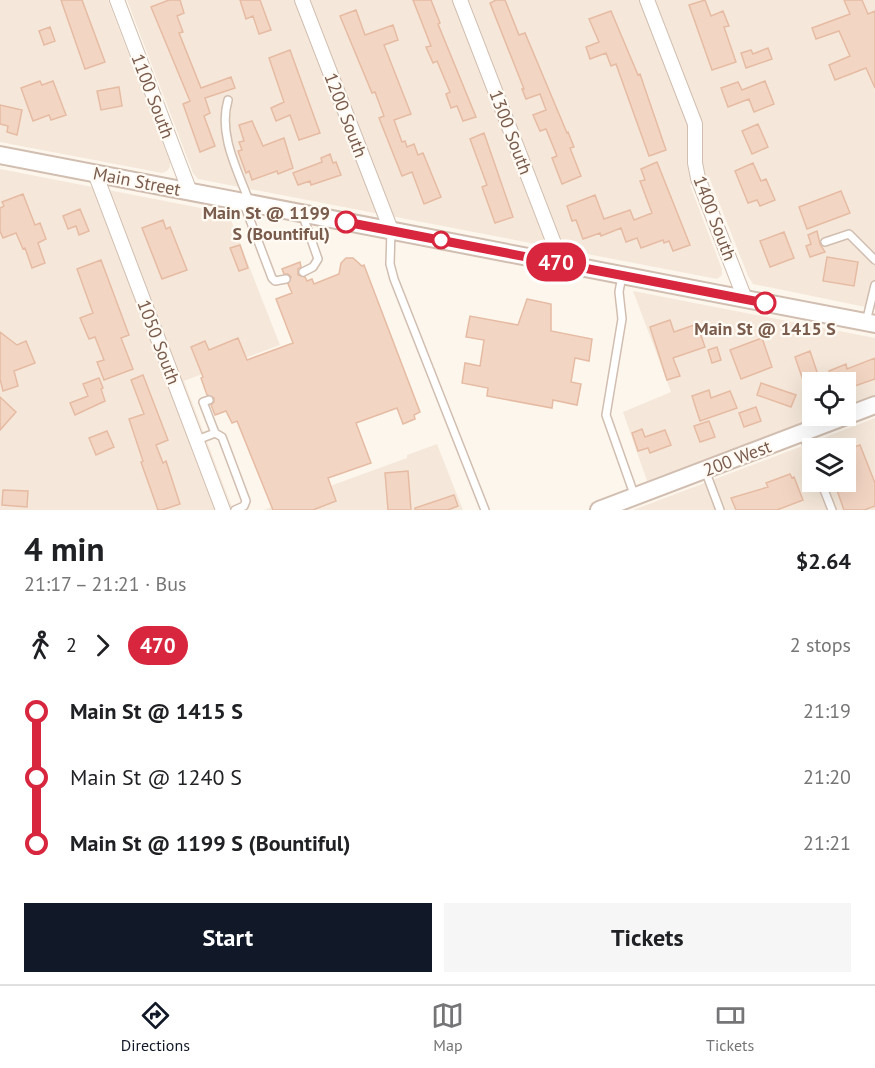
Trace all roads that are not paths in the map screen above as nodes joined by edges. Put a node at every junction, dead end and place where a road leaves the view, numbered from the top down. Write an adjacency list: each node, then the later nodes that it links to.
1 (117, 0): 8 (street, 1100 South)
2 (302, 0): 11 (street, 1200 South)
3 (460, 0): 14 (street, 1300 South)
4 (647, 0): 19 (street, 1400 South)
5 (228, 100): 9 (lane)
6 (0, 155): 7 (street, Main Street)
7 (95, 173): 8 (street, Main Street); 26 (street, 1050 South)
8 (190, 192): 9 (street, Main Street)
9 (246, 203): 10 (street, Main Street); 17 (lane)
10 (302, 213): 11 (street, Main Street); 15 (lane)
11 (391, 231): 14 (street, Main Street); 32 (lane)
12 (825, 242): 13 (lane)
13 (875, 260)
14 (562, 264): 16 (street, Main Street)
15 (303, 272)
16 (622, 275): 19 (street, Main Street); 29 (lane)
17 (286, 279)
18 (875, 285): 20 (lane)
19 (745, 299): 20 (street, Main Street)
20 (871, 323)
21 (209, 400): 23 (lane)
22 (875, 405): 24 (street, 200 West)
23 (215, 433): 26 (lane); 31 (lane)
24 (802, 433): 25 (lane); 27 (street, 200 West)
25 (804, 438)
26 (196, 440): 30 (street, 1050 South)
27 (705, 470): 29 (street, 200 West); 34 (lane)
28 (825, 492): 35 (lane)
29 (635, 497): 33 (street, 200 West)
30 (223, 510)
31 (235, 510)
32 (485, 510)
33 (599, 510)
34 (720, 510)
35 (832, 510)

